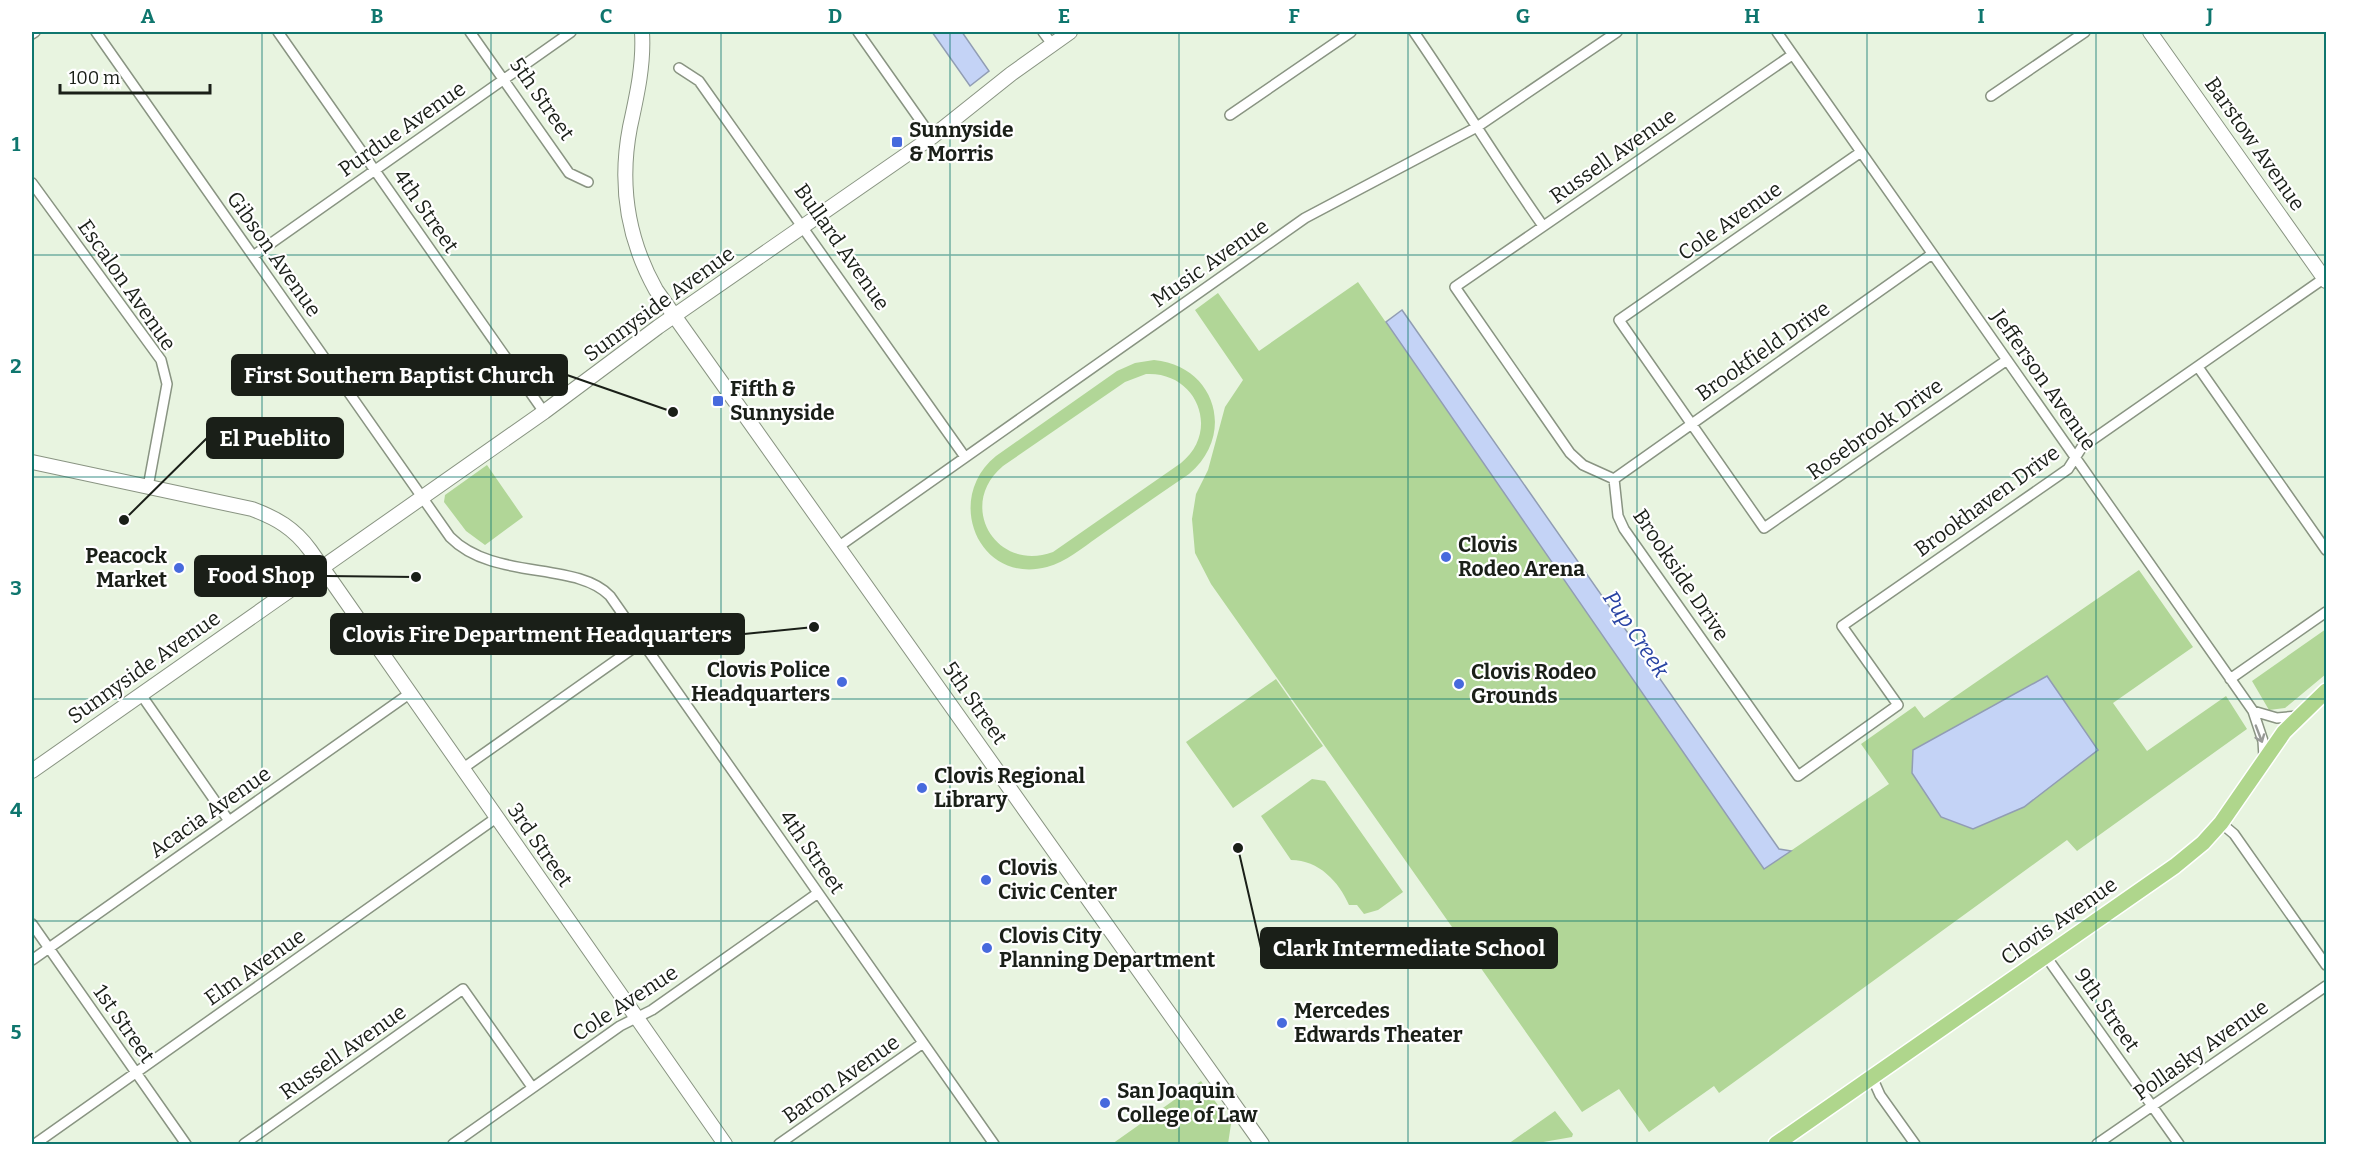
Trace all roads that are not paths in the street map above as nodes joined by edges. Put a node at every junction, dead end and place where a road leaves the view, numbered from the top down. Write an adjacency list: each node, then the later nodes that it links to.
1 (96, 32): 32 (street, Gibson Avenue)
2 (278, 32): 26 (street, 4th Street)
3 (470, 32): 20 (street, 5th Street)
4 (571, 32): 20 (street, Purdue Avenue)
5 (642, 32): 34 (main road)
6 (858, 32): 24 (street)
7 (1043, 32): 17 (street)
8 (1070, 32): 17 (main road, Sunnyside Avenue)
9 (1329, 32): 16 (street)
10 (1351, 32): 16 (street)
11 (1414, 32): 23 (street)
12 (1617, 32): 23 (street, Music Avenue)
13 (1777, 32): 18 (street, Jefferson Avenue)
14 (2085, 32): 21 (street)
15 (2150, 32): 33 (main road, Barstow Avenue)
16 (1336, 41): 22 (street)
17 (1052, 44): 24 (main road, Sunnyside Avenue)
18 (1792, 55): 25 (street, Jefferson Avenue); 29 (street, Russell Avenue)
19 (679, 68): 30 (street, Bullard Avenue)
20 (504, 80): 26 (street, Purdue Avenue); 27 (street, 5th Street)
21 (1991, 96)
22 (1230, 115)
23 (1477, 127): 29 (street); 39 (street, Music Avenue)
24 (932, 138): 30 (main road, Sunnyside Avenue)
25 (1861, 152): 31 (street, Jefferson Avenue); 38 (street, Cole Avenue)
26 (375, 169): 32 (street, Purdue Avenue); 37 (street, 4th Street)
27 (588, 182)
28 (32, 183): 43 (street, Escalon Avenue)
29 (1543, 226): 42 (street, Russell Avenue)
30 (803, 229): 34 (main road, Sunnyside Avenue); 39 (street, Bullard Avenue)
31 (1932, 254): 35 (street, Jefferson Avenue); 38 (street, Brookfield Drive)
32 (253, 256): 44 (street, Gibson Avenue)
33 (2326, 279): 36 (street, Brookhaven Drive)
34 (674, 316): 37 (main road, Sunnyside Avenue); 45 (main road, 5th Street)
35 (2007, 360): 38 (street, Rosebrook Drive); 40 (street, Jefferson Avenue)
36 (2198, 367): 40 (street, Brookhaven Drive); 46 (street)
37 (544, 412): 44 (main road, Sunnyside Avenue)
38 (1691, 424): 42 (street, Brookfield Drive)
39 (965, 457): 45 (street, Music Avenue)
40 (2076, 458): 51 (street, Jefferson Avenue); 55 (street, Brookhaven Drive)
41 (32, 462): 43 (main road, 3rd Street)
42 (1614, 479): 55 (street, Brookside Drive)
43 (148, 486): 47 (main road, 3rd Street)
44 (423, 497): 47 (main road, Sunnyside Avenue); 48 (street, Gibson Avenue)
45 (838, 547): 84 (main road, 5th Street)
46 (2326, 550)
47 (322, 568): 53 (main road, 3rd Street); 54 (main road, Sunnyside Avenue)
48 (596, 584): 50 (street, 4th Street)
49 (2326, 612): 51 (street)
50 (642, 642): 59 (street); 64 (street, 4th Street)
51 (2230, 679): 56 (street, Jefferson Avenue)
52 (2326, 691): 57 (main road, Clovis Avenue)
53 (409, 694): 59 (main road, 3rd Street); 62 (street, Acacia Avenue)
54 (142, 696): 60 (main road, Sunnyside Avenue); 62 (street)
55 (1898, 705)
56 (2253, 711): 57 (street); 58 (street, Jefferson Avenue, one-way to 58)
57 (2298, 716): 58 (main road, Clovis Avenue)
58 (2264, 757): 63 (main road, Clovis Avenue)
59 (462, 769): 61 (main road, 3rd Street)
60 (32, 771)
61 (496, 818): 71 (main road, 3rd Street); 73 (street, Elm Avenue)
62 (229, 821): 66 (street, Acacia Avenue)
63 (2221, 823): 67 (main road, Clovis Avenue); 69 (street)
64 (818, 893): 71 (street, Cole Avenue); 72 (street, 4th Street)
65 (32, 924): 66 (street, 1st Street)
66 (49, 948): 68 (street, Acacia Avenue); 73 (street, 1st Street)
67 (2045, 955): 74 (main road, Clovis Avenue); 76 (street, 9th Street)
68 (32, 960)
69 (2326, 965)
70 (2326, 986): 76 (street, Pollasky Avenue)
71 (636, 1018): 75 (street, Cole Avenue); 81 (main road, 3rd Street)
72 (923, 1043): 82 (street, Baron Avenue); 83 (street, 4th Street)
73 (137, 1073): 77 (street, Elm Avenue); 78 (street, 1st Street)
74 (1872, 1077): 85 (main road, Clovis Avenue); 86 (street)
75 (532, 1087): 79 (street, Russell Avenue); 80 (street, Cole Avenue)
76 (2152, 1105): 87 (street, Pollasky Avenue); 88 (street, 9th Street)
77 (35, 1144)
78 (186, 1144)
79 (244, 1144)
80 (455, 1144)
81 (725, 1144)
82 (779, 1144)
83 (994, 1144)
84 (1262, 1144)
85 (1776, 1144)
86 (1915, 1144)
87 (2097, 1144)
88 (2179, 1144)

